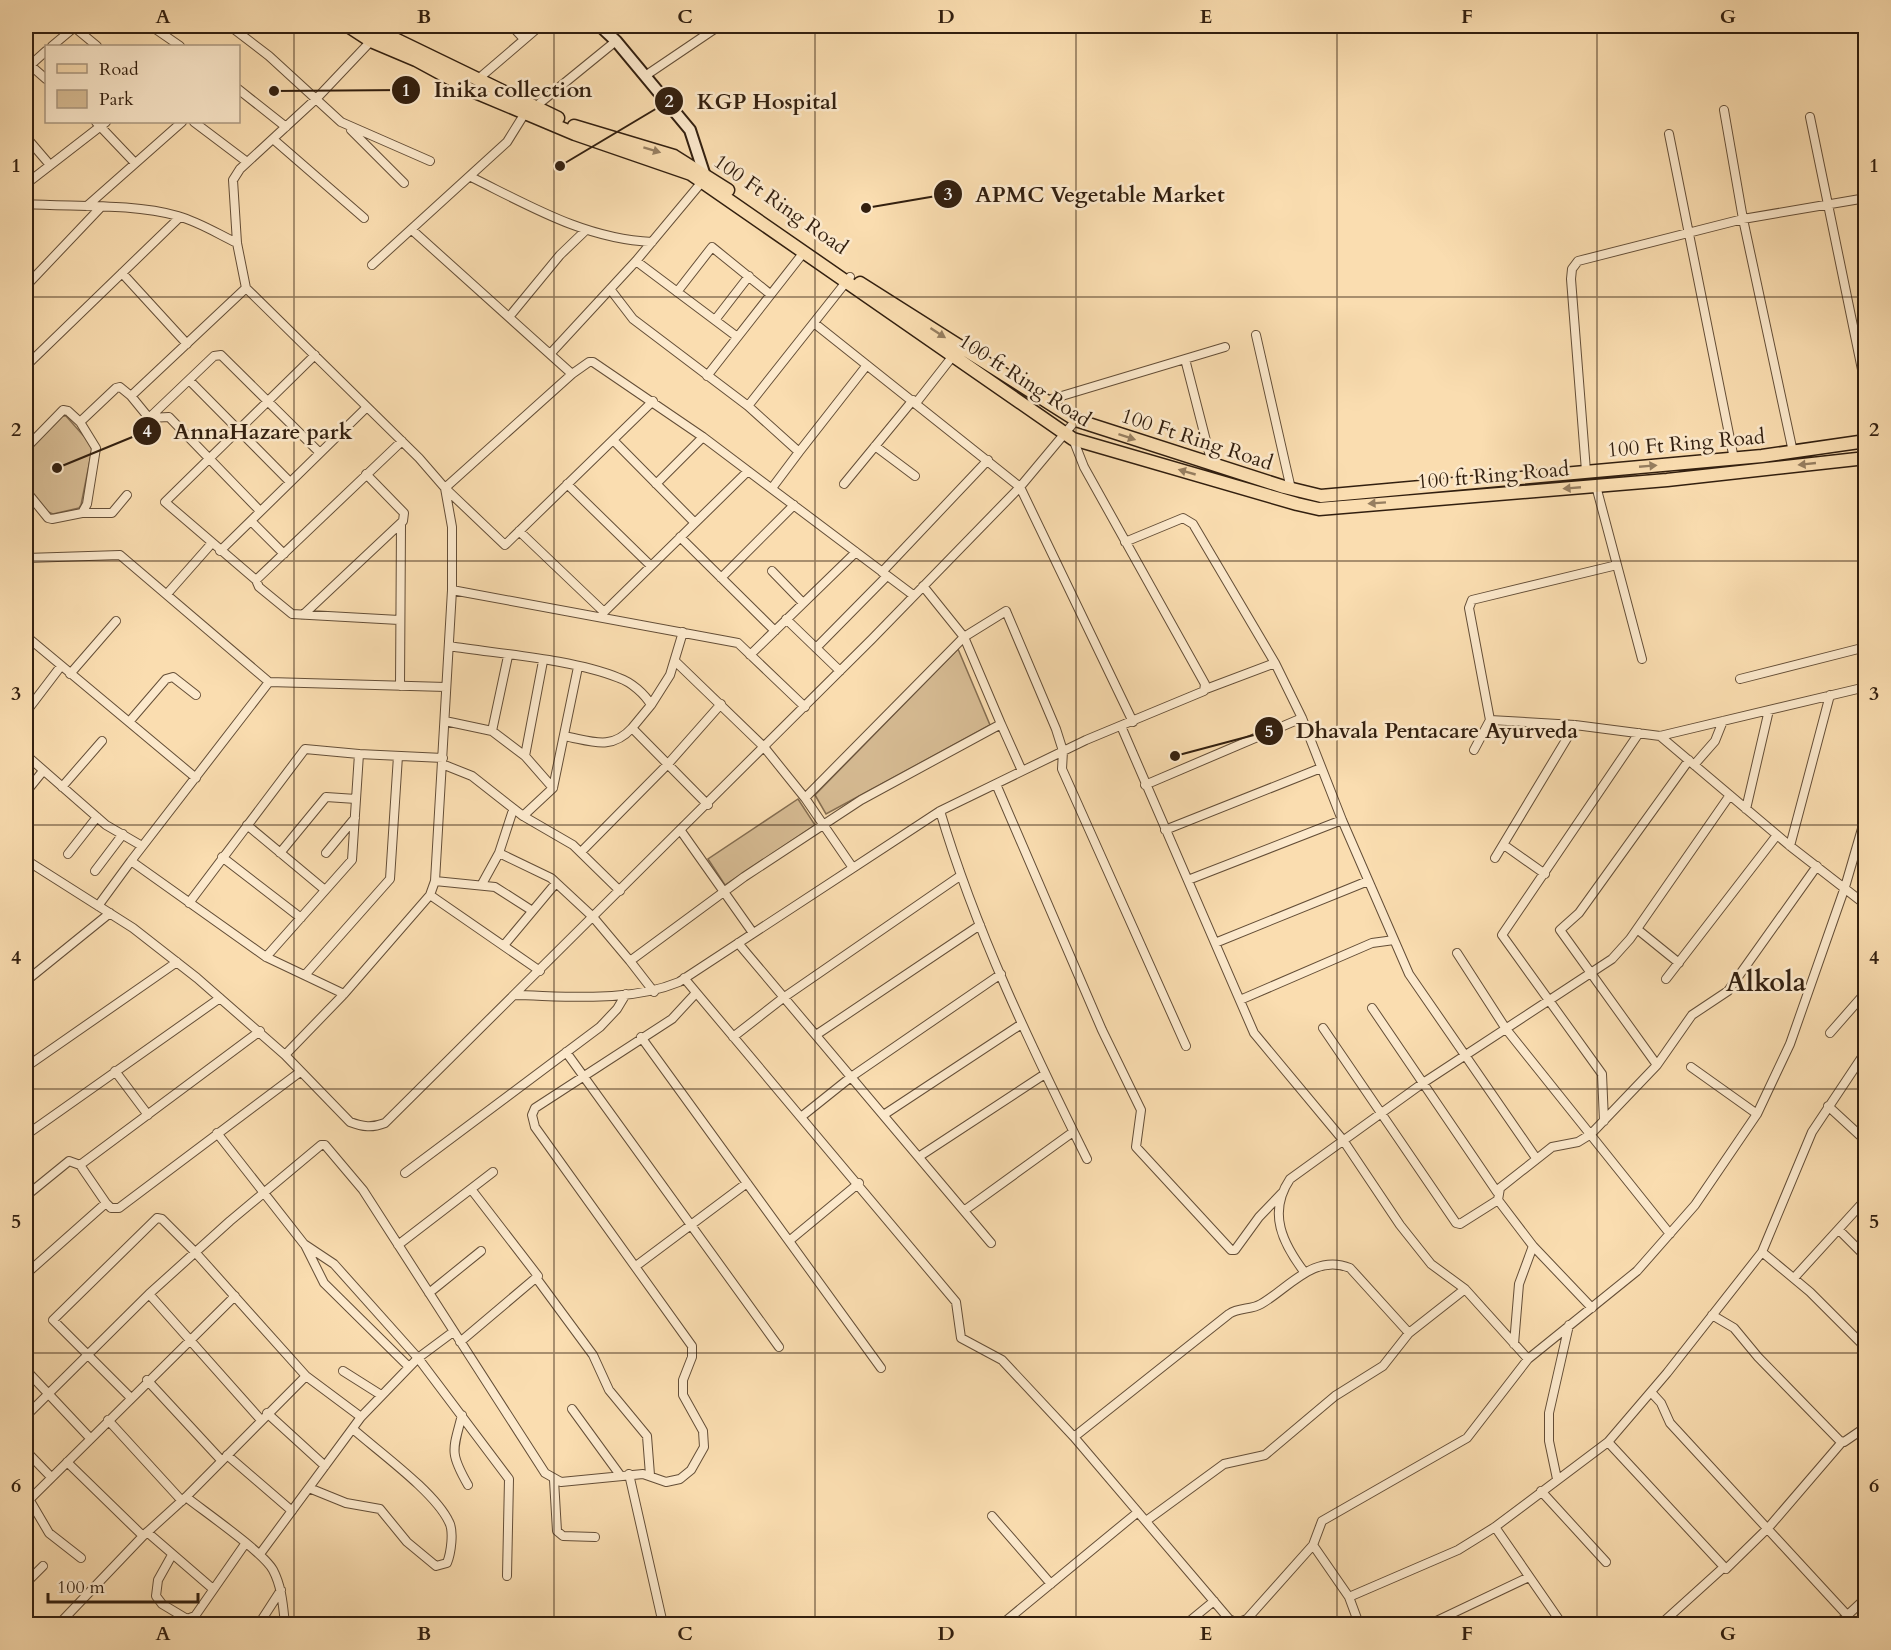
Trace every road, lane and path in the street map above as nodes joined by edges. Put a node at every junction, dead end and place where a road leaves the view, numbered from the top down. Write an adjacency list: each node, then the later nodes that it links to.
1 (75, 26): 12 (street); 13 (street)
2 (151, 26): 14 (street)
3 (230, 26): 21 (street)
4 (348, 26): 9 (main road, 100 ft Ring Road)
5 (512, 26): 10 (street)
6 (540, 26): 10 (street)
7 (600, 26): 11 (street)
8 (719, 26): 17 (street)
9 (376, 31): 19 (main road); 21 (street); 22 (main road, 100 ft Ring Road)
10 (524, 39): 19 (street)
11 (616, 41): 17 (street); 22 (street)
12 (53, 45)
13 (96, 45)
14 (179, 45)
15 (45, 52): 16 (street)
16 (28, 67): 18 (street)
17 (645, 76): 38 (street)
18 (45, 79)
19 (477, 80): 22 (main road)
20 (240, 91): 29 (street)
21 (317, 98): 28 (street); 29 (street)
22 (530, 110): 37 (street); 38 (main road, 100 ft Ring Road)
23 (1724, 110): 48 (street)
24 (1809, 117): 43 (street)
25 (101, 123): 35 (street); 36 (street)
26 (181, 123): 35 (street)
27 (195, 123): 34 (street)
28 (348, 126): 33 (street); 39 (street)
29 (286, 127): 32 (street)
30 (1669, 134): 51 (street)
31 (26, 137): 36 (street)
32 (273, 139): 34 (street); 47 (street)
33 (430, 161)
34 (247, 162): 53 (street)
35 (135, 164): 44 (street)
36 (50, 165): 40 (street)
37 (471, 177): 49 (street); 50 (street)
38 (702, 178): 52 (street); 54 (main road, 100 ft Ring Road); 59 (main road, 100 Ft Ring Road)
39 (404, 183)
40 (26, 184)
41 (1866, 198): 43 (street)
42 (26, 204): 44 (street)
43 (1828, 204): 48 (street); 81 (street)
44 (87, 206): 45 (street)
45 (101, 207): 46 (street); 60 (street)
46 (180, 217): 53 (street); 57 (street)
47 (364, 218)
48 (1743, 219): 51 (street); 101 (street)
49 (412, 230): 56 (street); 65 (street)
50 (585, 231): 52 (street); 65 (street)
51 (1688, 232): 105 (street); 109 (street)
52 (652, 242): 55 (street)
53 (237, 243): 61 (street)
54 (804, 252): 59 (main road, 100 ft Ring Road); 64 (street)
55 (636, 261): 62 (street); 63 (street)
56 (372, 265)
57 (122, 273): 70 (street); 77 (street)
58 (749, 276): 63 (street); 64 (street); 66 (street)
59 (848, 280): 67 (street); 74 (main road, 100 ft Ring Road); 85 (main road, 100 Ft Ring Road, one-way to 85)
60 (26, 286)
61 (246, 288): 70 (street); 73 (street)
62 (610, 289): 72 (street); 79 (street)
63 (677, 292): 66 (street)
64 (770, 294): 69 (street)
65 (509, 317): 72 (street)
66 (715, 320): 69 (street)
67 (814, 323): 76 (street); 88 (street)
68 (1256, 335): 120 (street)
69 (736, 336): 79 (street)
70 (187, 344): 82 (street)
71 (1225, 347): 75 (street)
72 (551, 353): 78 (street)
73 (315, 355): 83 (street); 87 (street)
74 (952, 357): 86 (street); 93 (main road, 100 ft Ring Road)
75 (1185, 359): 85 (street); 107 (street)
76 (867, 365): 86 (street); 100 (street)
77 (26, 366)
78 (572, 374): 84 (street); 118 (street)
79 (707, 376): 88 (street)
80 (189, 380): 83 (street); 89 (street); 92 (street)
81 (1866, 389)
82 (131, 396): 89 (street); 91 (street)
83 (268, 401): 92 (street); 102 (street)
84 (653, 401): 94 (street); 95 (street)
85 (1044, 401): 90 (main road, 100 Ft Ring Road)
86 (914, 402): 98 (street); 106 (street)
87 (367, 406): 96 (street); 102 (street)
88 (748, 406): 100 (street)
89 (149, 418): 104 (street)
90 (1076, 420): 93 (street); 107 (main road, 100 Ft Ring Road, one-way to 107)
91 (80, 422): 99 (street); 125 (street)
92 (238, 431): 104 (street); 112 (street)
93 (1070, 437): 116 (main road, 100 ft Ring Road, one-way to 93); 117 (street); 131 (street)
94 (703, 438): 108 (street); 113 (street)
95 (613, 440): 113 (street); 114 (street)
96 (402, 441): 110 (street); 118 (street)
97 (1866, 441): 101 (main road, 100 Ft Ring Road)
98 (875, 446): 111 (street); 115 (street)
99 (26, 448)
100 (799, 452): 119 (street)
101 (1793, 452): 105 (main road, 100 Ft Ring Road)
102 (320, 453): 112 (street)
103 (1866, 458): 116 (main road, 100 ft Ring Road, one-way to 116)
104 (208, 459): 124 (street); 132 (street)
105 (1734, 459): 109 (main road, 100 Ft Ring Road, one-way to 105)
106 (988, 460): 117 (street); 140 (street)
107 (1212, 464): 120 (main road, 100 Ft Ring Road)
108 (748, 471): 119 (street); 127 (street)
109 (1586, 471): 120 (main road, 100 Ft Ring Road)
110 (366, 474): 128 (street); 135 (street)
111 (915, 476)
112 (290, 482): 124 (street)
113 (656, 483): 127 (street)
114 (567, 484): 129 (street); 138 (street)
115 (844, 484)
116 (1596, 486): 137 (street)
117 (1020, 487): 143 (street); 188 (street)
118 (445, 488): 129 (street); 144 (street)
119 (772, 488): 123 (street)
120 (1290, 489)
121 (26, 491): 125 (street)
122 (127, 495): 125 (street)
123 (794, 505): 134 (street); 141 (street)
124 (260, 511): 126 (street)
125 (82, 513)
126 (251, 521): 133 (street); 135 (street)
127 (695, 523): 130 (street)
128 (401, 525): 148 (street); 150 (street)
129 (519, 531): 149 (street)
130 (680, 537): 138 (street); 141 (street)
131 (1125, 542): 165 (street); 175 (street)
132 (212, 543): 133 (street); 145 (street)
133 (220, 550): 142 (street)
134 (856, 552): 140 (street); 147 (street)
135 (284, 554): 142 (street)
136 (26, 558): 145 (street)
137 (1617, 565): 162 (street); 184 (street)
138 (651, 566): 149 (street)
139 (772, 571): 147 (street)
140 (885, 574): 146 (street); 159 (street)
141 (721, 578): 153 (street)
142 (256, 580): 148 (street)
143 (923, 586): 146 (street); 156 (street)
144 (452, 590): 149 (street); 157 (street)
145 (167, 594): 171 (street)
146 (913, 595): 168 (street)
147 (803, 603): 151 (street)
148 (303, 615): 150 (street)
149 (601, 615): 154 (street)
150 (399, 620): 172 (street)
151 (786, 620): 153 (street); 159 (street)
152 (116, 621): 169 (street)
153 (775, 631): 160 (street)
154 (683, 632): 160 (street); 164 (street)
155 (26, 636): 166 (street)
156 (964, 637): 189 (street); 200 (street); 218 (street)
157 (448, 646): 161 (street); 173 (street)
158 (1866, 647): 170 (street)
159 (816, 648): 168 (street)
160 (750, 655): 180 (street)
161 (508, 656): 163 (street); 193 (street)
162 (1642, 659)
163 (543, 661): 167 (street); 204 (street)
164 (676, 662): 178 (street); 179 (street)
165 (1275, 663): 175 (street); 183 (street)
166 (61, 666): 169 (street); 182 (street)
167 (578, 667): 179 (street); 195 (street)
168 (840, 671): 180 (street)
169 (70, 674): 187 (street)
170 (1740, 679)
171 (269, 682): 172 (street); 211 (street)
172 (400, 686): 173 (street)
173 (446, 687): 185 (street)
174 (1866, 687): 177 (street)
175 (1206, 689): 188 (street)
176 (196, 695): 187 (street)
177 (1830, 695): 181 (street); 237 (street)
178 (721, 704): 198 (street); 207 (street)
179 (651, 705): 192 (street)
180 (805, 707): 198 (street)
181 (1769, 710): 186 (street); 221 (street)
182 (26, 712)
183 (1302, 718): 208 (street); 213 (street)
184 (1490, 720): 190 (street); 199 (street)
185 (445, 721): 193 (street); 205 (street)
186 (1723, 721): 196 (street); 206 (street)
187 (129, 722): 211 (street)
188 (1133, 722): 191 (street)
189 (1001, 724): 210 (street); 230 (street)
190 (1575, 725): 194 (street); 235 (street)
191 (1121, 726): 200 (street); 213 (street)
192 (632, 728): 195 (street); 207 (street)
193 (492, 731): 204 (street)
194 (1639, 733): 196 (street); 250 (street)
195 (564, 736): 215 (street)
196 (1660, 736): 206 (street)
197 (102, 741): 214 (street)
198 (764, 747): 218 (street); 220 (street)
199 (1474, 750)
200 (1063, 751): 210 (street); 307 (street)
201 (359, 754): 203 (street); 219 (street); 229 (street)
202 (26, 755): 209 (street)
203 (398, 756): 205 (street); 283 (street)
204 (525, 756): 215 (street)
205 (442, 761): 222 (street); 253 (street)
206 (1692, 762): 217 (street); 284 (street)
207 (668, 764): 220 (street); 238 (street)
208 (1321, 768): 228 (street); 231 (street)
209 (43, 771): 214 (street); 216 (street)
210 (1022, 771): 212 (street)
211 (196, 778): 236 (street)
212 (996, 784): 223 (street); 343 (street)
213 (1146, 785): 231 (street)
214 (62, 787): 226 (street)
215 (553, 788): 225 (street)
216 (26, 792)
217 (1730, 795): 221 (street); 270 (street)
218 (805, 798): 230 (street)
219 (356, 800): 227 (street); 239 (street)
220 (708, 805): 232 (street)
221 (1746, 809): 234 (street)
222 (513, 810): 225 (street); 241 (street)
223 (940, 811): 248 (street); 251 (street)
224 (1866, 815): 257 (street)
225 (523, 816): 238 (street)
226 (97, 817): 233 (street); 242 (street)
227 (355, 818): 240 (street); 258 (street)
228 (1342, 820): 252 (street); 254 (street)
229 (247, 825): 239 (street); 243 (street)
230 (823, 825): 248 (street); 260 (street)
231 (1165, 830): 252 (street)
232 (681, 831): 259 (street); 260 (street)
233 (123, 834): 236 (street); 249 (street)
234 (1777, 835): 237 (street); 280 (street)
235 (1504, 845): 244 (street); 250 (street)
236 (142, 846): 246 (street)
237 (1790, 846): 247 (street)
238 (581, 852): 259 (street)
239 (280, 853): 258 (street)
240 (326, 853)
241 (499, 853): 255 (street); 256 (street)
242 (68, 854)
243 (222, 857): 262 (street); 268 (street)
244 (1495, 858)
245 (26, 860): 264 (street)
246 (131, 861): 262 (street); 264 (street)
247 (1816, 866): 257 (street); 312 (street)
248 (853, 868): 271 (street)
249 (95, 871)
250 (1545, 874): 297 (street)
251 (960, 876): 269 (street); 295 (street)
252 (1188, 880): 274 (street)
253 (435, 881): 256 (street); 261 (street)
254 (1368, 881): 272 (street); 274 (street)
255 (556, 883): 265 (street); 267 (street)
256 (482, 884): 265 (street)
257 (1845, 887): 263 (street); 324 (street)
258 (326, 890): 268 (street)
259 (620, 891): 267 (street)
260 (724, 892): 271 (street); 278 (street)
261 (430, 895): 275 (street); 291 (street)
262 (189, 903): 277 (street)
263 (1866, 905)
264 (99, 906): 266 (street)
265 (531, 910): 275 (street)
266 (110, 913): 279 (street); 287 (street)
267 (593, 917): 278 (street); 281 (street)
268 (301, 918): 277 (street)
269 (980, 925): 282 (street); 304 (street)
270 (1636, 929): 280 (street); 284 (street)
271 (753, 933): 273 (street)
272 (1394, 940): 296 (street); 310 (street)
273 (738, 943): 285 (street); 295 (street)
274 (1215, 943): 296 (street)
275 (505, 944): 281 (street)
276 (1457, 953): 301 (street)
277 (266, 957): 283 (street)
278 (630, 961): 288 (street)
279 (177, 962): 294 (street); 313 (street)
280 (1679, 963): 286 (street)
281 (540, 971): 293 (street)
282 (1001, 974): 299 (street); 319 (street)
283 (305, 975): 291 (street)
284 (1590, 975): 297 (street); 312 (street)
285 (684, 978): 288 (street); 290 (street)
286 (1666, 979)
287 (26, 981)
288 (654, 992): 292 (street)
289 (1866, 992): 303 (street)
290 (696, 993): 305 (street); 306 (street)
291 (344, 994): 309 (street)
292 (626, 994): 293 (street); 308 (street)
293 (513, 995): 316 (street)
294 (220, 998): 302 (street); 315 (street)
295 (783, 998): 304 (street); 306 (street)
296 (1240, 1000): 332 (street)
297 (1549, 1002): 301 (street); 327 (street)
298 (1372, 1008): 320 (street)
299 (1020, 1024): 317 (street); 323 (street)
300 (1323, 1028): 322 (street)
301 (1506, 1029): 310 (street); 330 (street)
302 (260, 1032): 309 (street); 325 (street)
303 (1830, 1034)
304 (816, 1035): 319 (street)
305 (641, 1037): 318 (street); 340 (street)
306 (733, 1037): 326 (street)
307 (1186, 1046)
308 (566, 1052): 318 (street); 339 (street)
309 (285, 1055): 316 (street)
310 (1465, 1055): 320 (street); 335 (street)
311 (1864, 1057): 321 (street)
312 (1657, 1065): 327 (street)
313 (26, 1067)
314 (1691, 1067): 324 (street)
315 (115, 1071): 325 (street); 331 (street)
316 (300, 1072): 329 (street)
317 (1045, 1074): 328 (street); 334 (street)
318 (583, 1076): 350 (street); 362 (street)
319 (851, 1077): 323 (street); 326 (street)
320 (1422, 1083): 322 (street); 346 (street)
321 (1828, 1106): 333 (street); 360 (street)
322 (1381, 1112): 332 (street); 346 (street)
323 (885, 1114): 334 (street)
324 (1757, 1114): 352 (street)
325 (148, 1115): 337 (street)
326 (801, 1117): 341 (street)
327 (1604, 1121): 330 (street)
328 (1073, 1132): 336 (street); 349 (street)
329 (218, 1133): 344 (street); 348 (street)
330 (1591, 1134): 335 (street); 352 (street)
331 (26, 1135)
332 (1343, 1140): 343 (street); 367 (street)
333 (1866, 1141)
334 (920, 1156): 349 (street)
335 (1536, 1158): 346 (street)
336 (1087, 1159)
337 (80, 1165): 345 (street); 348 (street)
338 (493, 1172): 342 (street)
339 (405, 1173)
340 (747, 1183): 350 (street); 353 (street)
341 (859, 1183): 353 (street); 403 (street)
342 (471, 1189): 356 (street); 366 (street)
343 (1282, 1192): 363 (street)
344 (264, 1194): 355 (street); 356 (street); 359 (street)
345 (26, 1196)
346 (1498, 1196): 357 (street)
347 (1866, 1199): 351 (street)
348 (106, 1203): 364 (street)
349 (965, 1210): 354 (street)
350 (691, 1224): 362 (street); 379 (street)
351 (1839, 1230): 361 (street); 365 (street)
352 (1670, 1234): 371 (street)
353 (789, 1241): 385 (street)
354 (991, 1243)
355 (304, 1244): 382 (street); 384 (street)
356 (398, 1245): 368 (street)
357 (1533, 1246): 371 (street); 378 (street)
358 (481, 1251): 368 (street)
359 (195, 1252): 369 (street); 370 (street); 381 (street)
360 (1762, 1252): 365 (street); 372 (street)
361 (1866, 1257)
362 (636, 1266): 412 (street)
363 (1305, 1273): 375 (street); 403 (street)
364 (26, 1274)
365 (1794, 1278): 380 (street)
366 (537, 1279): 377 (street); 412 (street)
367 (1465, 1289): 375 (street); 378 (street)
368 (429, 1293): 374 (street)
369 (149, 1294): 376 (street); 381 (street)
370 (235, 1296): 376 (street); 388 (street)
371 (1592, 1308): 373 (street)
372 (1712, 1315): 390 (street); 406 (street)
373 (1569, 1325): 383 (street); 414 (street)
374 (453, 1332): 377 (street); 382 (street)
375 (1409, 1333): 424 (street)
376 (190, 1339): 389 (street); 400 (street)
377 (460, 1342): 415 (street)
378 (1514, 1344): 383 (street)
379 (779, 1347)
380 (1866, 1348)
381 (89, 1353): 391 (street); 393 (street)
382 (418, 1358): 384 (street); 396 (street)
383 (1528, 1359): 430 (street)
384 (409, 1367): 392 (street)
385 (881, 1368)
386 (26, 1370): 391 (street)
387 (343, 1371): 392 (street)
388 (306, 1376): 395 (street); 398 (street)
389 (147, 1380): 393 (street); 408 (street)
390 (1651, 1392): 405 (street); 426 (street)
391 (48, 1394): 397 (street); 404 (street)
392 (381, 1395): 398 (street)
393 (130, 1397): 399 (street)
394 (572, 1409): 411 (street)
395 (267, 1413): 400 (street); 410 (street)
396 (462, 1415): 416 (street); 437 (street)
397 (26, 1416)
398 (361, 1417): 401 (street)
399 (108, 1420): 404 (street); 419 (street)
400 (261, 1420): 408 (street)
401 (353, 1429): 410 (street); 417 (street)
402 (1865, 1430): 406 (street)
403 (1074, 1437): 422 (street)
404 (90, 1438): 409 (street)
405 (1608, 1442): 414 (street); 436 (street)
406 (1842, 1442): 426 (street)
407 (26, 1451): 413 (street)
408 (224, 1457): 419 (street); 421 (street)
409 (67, 1462): 413 (street); 427 (street)
410 (325, 1466): 417 (street)
411 (625, 1474): 412 (street); 415 (street); 452 (street)
412 (650, 1475)
413 (51, 1477): 420 (street)
414 (1557, 1479): 418 (street)
415 (554, 1480): 428 (street)
416 (468, 1485)
417 (309, 1488): 421 (street)
418 (1541, 1491): 425 (street); 434 (street)
419 (184, 1499): 427 (street); 429 (street)
420 (27, 1501): 433 (street)
421 (292, 1511): 431 (street)
422 (1138, 1512): 424 (street); 440 (street)
423 (992, 1516): 440 (street)
424 (1146, 1521): 445 (street)
425 (1495, 1527): 438 (street); 443 (street)
426 (1769, 1527): 436 (street); 446 (street)
427 (145, 1534): 432 (street); 448 (street)
428 (595, 1537)
429 (245, 1544): 431 (street); 441 (street)
430 (1313, 1545): 443 (street); 445 (street)
431 (260, 1554): 442 (street)
432 (172, 1555): 441 (street); 447 (street)
433 (81, 1557)
434 (1606, 1562)
435 (43, 1566): 439 (street)
436 (1724, 1567): 458 (street)
437 (507, 1576)
438 (1529, 1577): 456 (street); 457 (street)
439 (26, 1583)
440 (1051, 1584): 453 (street)
441 (213, 1589): 447 (street)
442 (281, 1590): 450 (street); 451 (street)
443 (1349, 1597): 455 (street)
444 (1866, 1598): 446 (street)
445 (1214, 1600): 454 (street)
446 (1847, 1615): 459 (street)
447 (182, 1617): 449 (street)
448 (59, 1624)
449 (176, 1624)
450 (259, 1624)
451 (285, 1624)
452 (663, 1624)
453 (1002, 1624)
454 (1186, 1624)
455 (1359, 1624)
456 (1430, 1624)
457 (1562, 1624)
458 (1661, 1624)
459 (1838, 1624)

